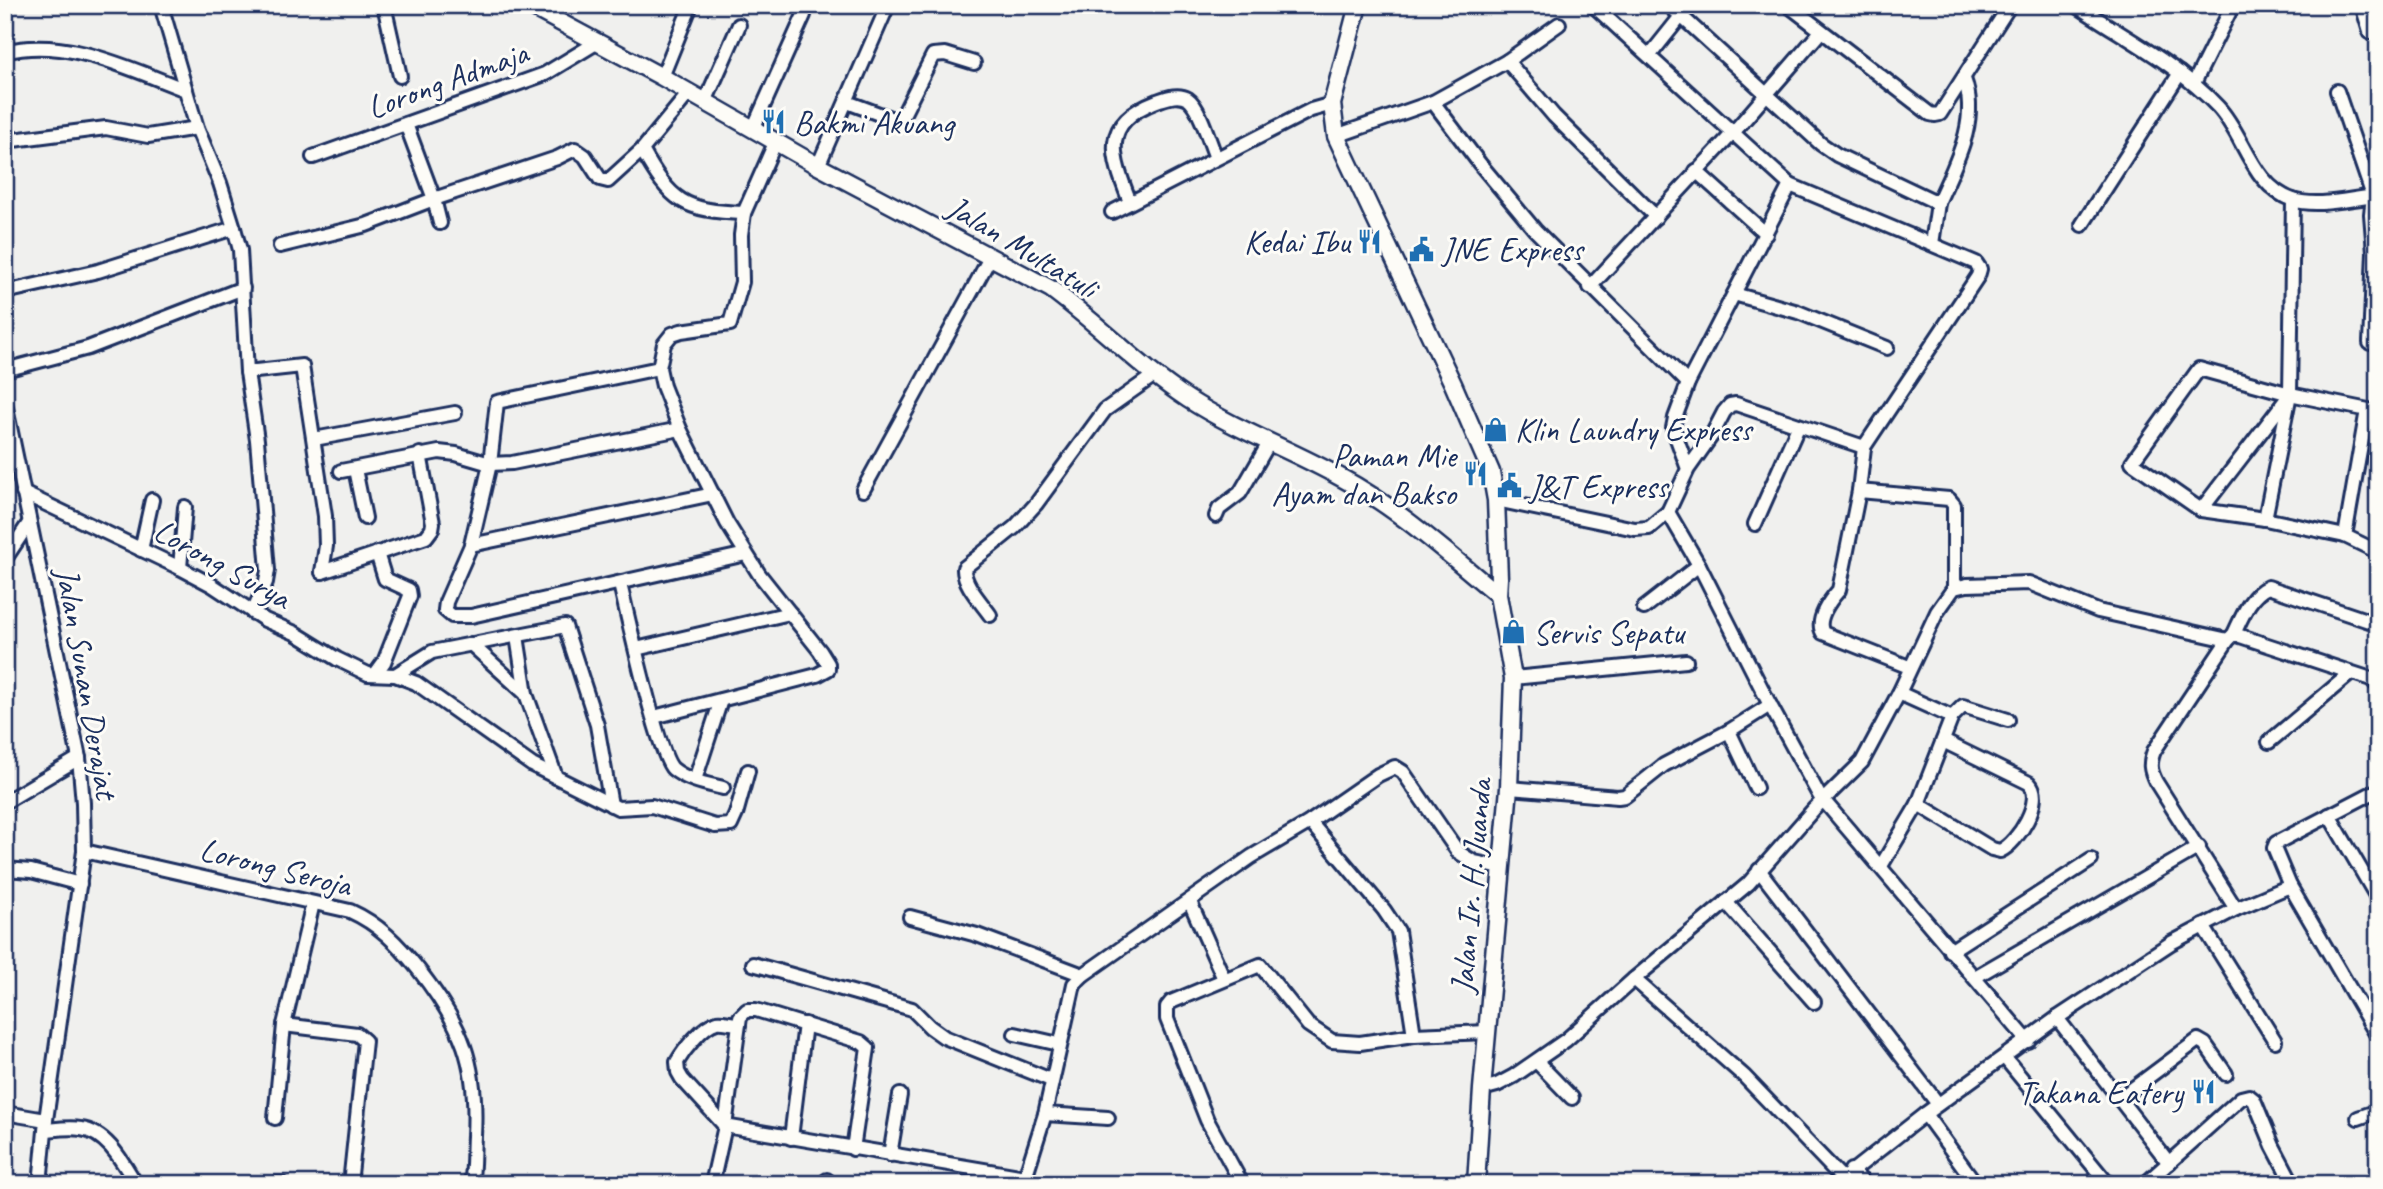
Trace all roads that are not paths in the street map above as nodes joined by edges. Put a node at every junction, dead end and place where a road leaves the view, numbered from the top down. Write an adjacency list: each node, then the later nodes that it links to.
1 (161, 5): 30 (street)
2 (384, 5): 26 (street)
3 (528, 5): 20 (main road, Jalan Multatuli)
4 (691, 5): 27 (street)
5 (888, 5): 35 (street)
6 (1358, 5): 37 (main road)
7 (1593, 5): 22 (street)
8 (1669, 5): 14 (street)
9 (1788, 5): 28 (street)
10 (2010, 5): 28 (street)
11 (2076, 5): 25 (street)
12 (2233, 5): 29 (street)
13 (2362, 5): 18 (street)
14 (1686, 10): 22 (street); 33 (street)
15 (804, 15): 40 (street)
16 (1559, 24): 23 (street)
17 (739, 25): 34 (street)
18 (2370, 32)
19 (1817, 36): 33 (street)
20 (596, 43): 27 (main road, Jalan Multatuli); 38 (street, Lorong Admaja)
21 (5, 52): 30 (street)
22 (1650, 55): 41 (street)
23 (1507, 61): 36 (street); 58 (street)
24 (974, 63): 35 (street)
25 (2180, 73): 29 (street); 60 (street)
26 (400, 76)
27 (663, 77): 32 (main road, Jalan Multatuli)
28 (1964, 79): 55 (street)
29 (2194, 83): 53 (street)
30 (186, 90): 39 (street)
31 (2337, 91): 51 (street)
32 (689, 93): 34 (main road, Jalan Multatuli); 45 (street)
33 (1767, 94): 41 (street); 55 (street)
34 (705, 102): 40 (main road, Jalan Multatuli)
35 (847, 102): 48 (street)
36 (1433, 102): 42 (street); 66 (street)
37 (1332, 103): 42 (main road, Jalan Ir. H. Juanda); 47 (street)
38 (406, 124): 46 (street, Lorong Admaja); 52 (street)
39 (197, 128): 43 (street); 61 (street)
40 (753, 129): 44 (main road, Jalan Multatuli)
41 (1732, 134): 49 (street); 50 (street)
42 (1336, 136): 96 (main road, Jalan Ir. H. Juanda)
43 (5, 141)
44 (775, 142): 48 (main road, Jalan Multatuli); 57 (street)
45 (642, 150): 52 (street); 57 (street)
46 (313, 157)
47 (1216, 158): 54 (street); 54 (street)
48 (818, 166): 65 (main road, Jalan Multatuli)
49 (1696, 171): 58 (street); 62 (street)
50 (1790, 186): 62 (street); 63 (street)
51 (2375, 196): 53 (street); 70 (street)
52 (434, 199): 59 (street); 64 (street)
53 (2293, 200): 77 (street)
54 (1130, 202): 56 (street)
55 (1938, 203): 63 (street)
56 (1112, 212)
57 (744, 213): 72 (street)
58 (1656, 217): 66 (street)
59 (440, 223)
60 (2082, 225)
61 (233, 228): 67 (street); 68 (street)
62 (1766, 234): 69 (street)
63 (1932, 244): 85 (street)
64 (280, 246)
65 (991, 256): 75 (main road, Jalan Multatuli); 91 (street)
66 (1590, 287): 76 (street)
67 (243, 288): 73 (street); 74 (street)
68 (5, 292)
69 (1734, 294): 71 (street); 76 (street)
70 (2370, 343)
71 (1887, 348)
72 (659, 368): 82 (street); 87 (street)
73 (5, 370)
74 (247, 372): 83 (street); 118 (street)
75 (1153, 376): 84 (main road, Jalan Multatuli); 120 (street)
76 (1688, 383): 89 (street)
77 (2290, 394): 79 (street); 98 (street); 98 (street); 102 (street)
78 (5, 403): 93 (street, Jalan Sunan Derajat)
79 (2372, 411): 105 (street)
80 (455, 413): 83 (street)
81 (1798, 427): 85 (street); 89 (street); 104 (street)
82 (680, 429): 87 (street); 94 (street)
83 (314, 439): 109 (street)
84 (1269, 443): 100 (street); 116 (main road, Jalan Multatuli)
85 (1864, 447): 92 (street)
86 (420, 454): 87 (street); 88 (street); 109 (street)
87 (490, 464): 106 (street)
88 (355, 469): 90 (street); 101 (street)
89 (1688, 469): 99 (street)
90 (341, 471)
91 (863, 490)
92 (1859, 491): 115 (street); 127 (street)
93 (23, 493): 103 (street, Jalan Sunan Derajat); 107 (street, Lorong Surya)
94 (713, 494): 106 (street); 110 (street)
95 (152, 500): 107 (street)
96 (1496, 500): 99 (street); 116 (main road, Jalan Ir. H. Juanda)
97 (185, 507): 113 (street)
98 (2201, 510): 102 (street)
99 (1668, 512): 112 (street)
100 (1216, 516)
101 (365, 517)
102 (2265, 519): 105 (street)
103 (29, 523): 111 (street); 143 (street, Jalan Sunan Derajat)
104 (1755, 524)
105 (2345, 536): 108 (street)
106 (471, 545): 114 (street)
107 (141, 550): 113 (street, Lorong Surya)
108 (2378, 552)
109 (377, 553): 128 (street)
110 (746, 554): 114 (street); 119 (street)
111 (5, 559)
112 (1699, 565): 117 (street); 136 (street)
113 (180, 568): 118 (street, Lorong Surya)
114 (620, 584): 125 (street)
115 (1954, 588): 123 (street); 127 (street)
116 (1498, 595): 131 (main road, Jalan Ir. H. Juanda)
117 (1644, 608)
118 (253, 613): 128 (street, Lorong Surya)
119 (790, 614): 125 (street); 135 (street)
120 (990, 615)
121 (2378, 624): 123 (street)
122 (517, 636): 124 (street); 134 (street); 154 (street)
123 (2231, 637): 129 (street); 157 (street)
124 (471, 644): 130 (street); 134 (street)
125 (636, 649): 137 (street)
126 (1686, 661): 131 (street)
127 (1909, 667): 133 (street)
128 (376, 673): 130 (street, Lorong Surya)
129 (2351, 673): 132 (street); 142 (street)
130 (395, 675): 145 (street, Lorong Surya)
131 (1513, 678): 148 (main road, Jalan Ir. H. Juanda)
132 (2376, 680)
133 (1899, 693): 138 (street); 151 (street)
134 (526, 694): 145 (street)
135 (720, 700): 137 (street); 146 (street)
136 (1770, 705): 140 (street); 151 (street)
137 (654, 717): 146 (street)
138 (1952, 717): 139 (street); 141 (street)
139 (2008, 720)
140 (1729, 731): 148 (street); 149 (street)
141 (1943, 741): 153 (street); 153 (street)
142 (2269, 741)
143 (79, 758): 152 (street); 158 (street, Jalan Sunan Derajat)
144 (748, 771): 154 (street)
145 (556, 777): 154 (street, Lorong Surya)
146 (695, 780): 147 (street)
147 (723, 788)
148 (1509, 788): 161 (main road, Jalan Ir. H. Juanda)
149 (1756, 788)
150 (2378, 790): 155 (street)
151 (1823, 799): 160 (street); 163 (street)
152 (5, 803)
153 (1918, 804): 160 (street)
154 (611, 805)
155 (2329, 815): 165 (street); 166 (street)
156 (1310, 822): 161 (street); 168 (street); 186 (street)
157 (2199, 847): 170 (street); 176 (street)
158 (84, 850): 164 (street, Jalan Sunan Derajat); 167 (street, Lorong Seroja)
159 (2091, 860): 173 (street)
160 (1881, 866): 173 (street)
161 (1503, 868): 184 (main road, Jalan Ir. H. Juanda)
162 (5, 869): 164 (street)
163 (1759, 870): 169 (street); 199 (street)
164 (80, 884): 207 (street, Jalan Sunan Derajat)
165 (2290, 886): 170 (street); 187 (street)
166 (2378, 899)
167 (313, 902): 183 (street); 215 (street, Lorong Seroja)
168 (1190, 902): 175 (street); 177 (street)
169 (1726, 902): 178 (street); 179 (street)
170 (2236, 909): 172 (street)
171 (910, 917): 175 (street)
172 (2203, 926): 180 (street); 189 (street)
173 (1950, 951): 176 (street)
174 (753, 964): 194 (street)
175 (1083, 975): 190 (street)
176 (1975, 977): 188 (street)
177 (1224, 979): 186 (street); 220 (street)
178 (1634, 979): 192 (street); 213 (street)
179 (1814, 1002)
180 (2057, 1018): 188 (street); 198 (street)
181 (739, 1024): 182 (street); 208 (street); 208 (street)
182 (805, 1024): 209 (street); 210 (street)
183 (284, 1025): 204 (street); 218 (street)
184 (1488, 1032): 186 (street); 195 (main road, Jalan Ir. H. Juanda)
185 (1015, 1034): 190 (street)
186 (1414, 1035)
187 (2378, 1037)
188 (2028, 1041): 191 (street)
189 (2275, 1041)
190 (1059, 1044): 194 (street)
191 (2005, 1058): 199 (street); 224 (street)
192 (1537, 1062): 195 (street); 197 (street)
193 (2226, 1074): 198 (street)
194 (1051, 1080): 202 (street)
195 (1482, 1089): 221 (main road, Jalan Ir. H. Juanda)
196 (900, 1095): 211 (street)
197 (1572, 1098)
198 (2119, 1099): 212 (street)
199 (1938, 1104): 203 (street)
200 (2378, 1111): 206 (street)
201 (5, 1113): 207 (street)
202 (1045, 1114): 205 (street); 214 (street)
203 (1924, 1114): 213 (street); 223 (street)
204 (275, 1118)
205 (1108, 1118)
206 (2358, 1118)
207 (46, 1125): 216 (street, Jalan Sunan Derajat); 217 (street)
208 (725, 1126): 209 (street); 219 (street)
209 (791, 1138): 210 (street)
210 (853, 1149): 211 (street)
211 (890, 1155): 214 (street)
212 (2169, 1163): 225 (street); 226 (street)
213 (1843, 1177): 222 (street)
214 (1024, 1180)
215 (475, 1183)
216 (40, 1184)
217 (136, 1184)
218 (350, 1184)
219 (712, 1184)
220 (1242, 1184)
221 (1476, 1184)
222 (1865, 1184)
223 (1976, 1184)
224 (2108, 1184)
225 (2145, 1184)
226 (2293, 1184)

